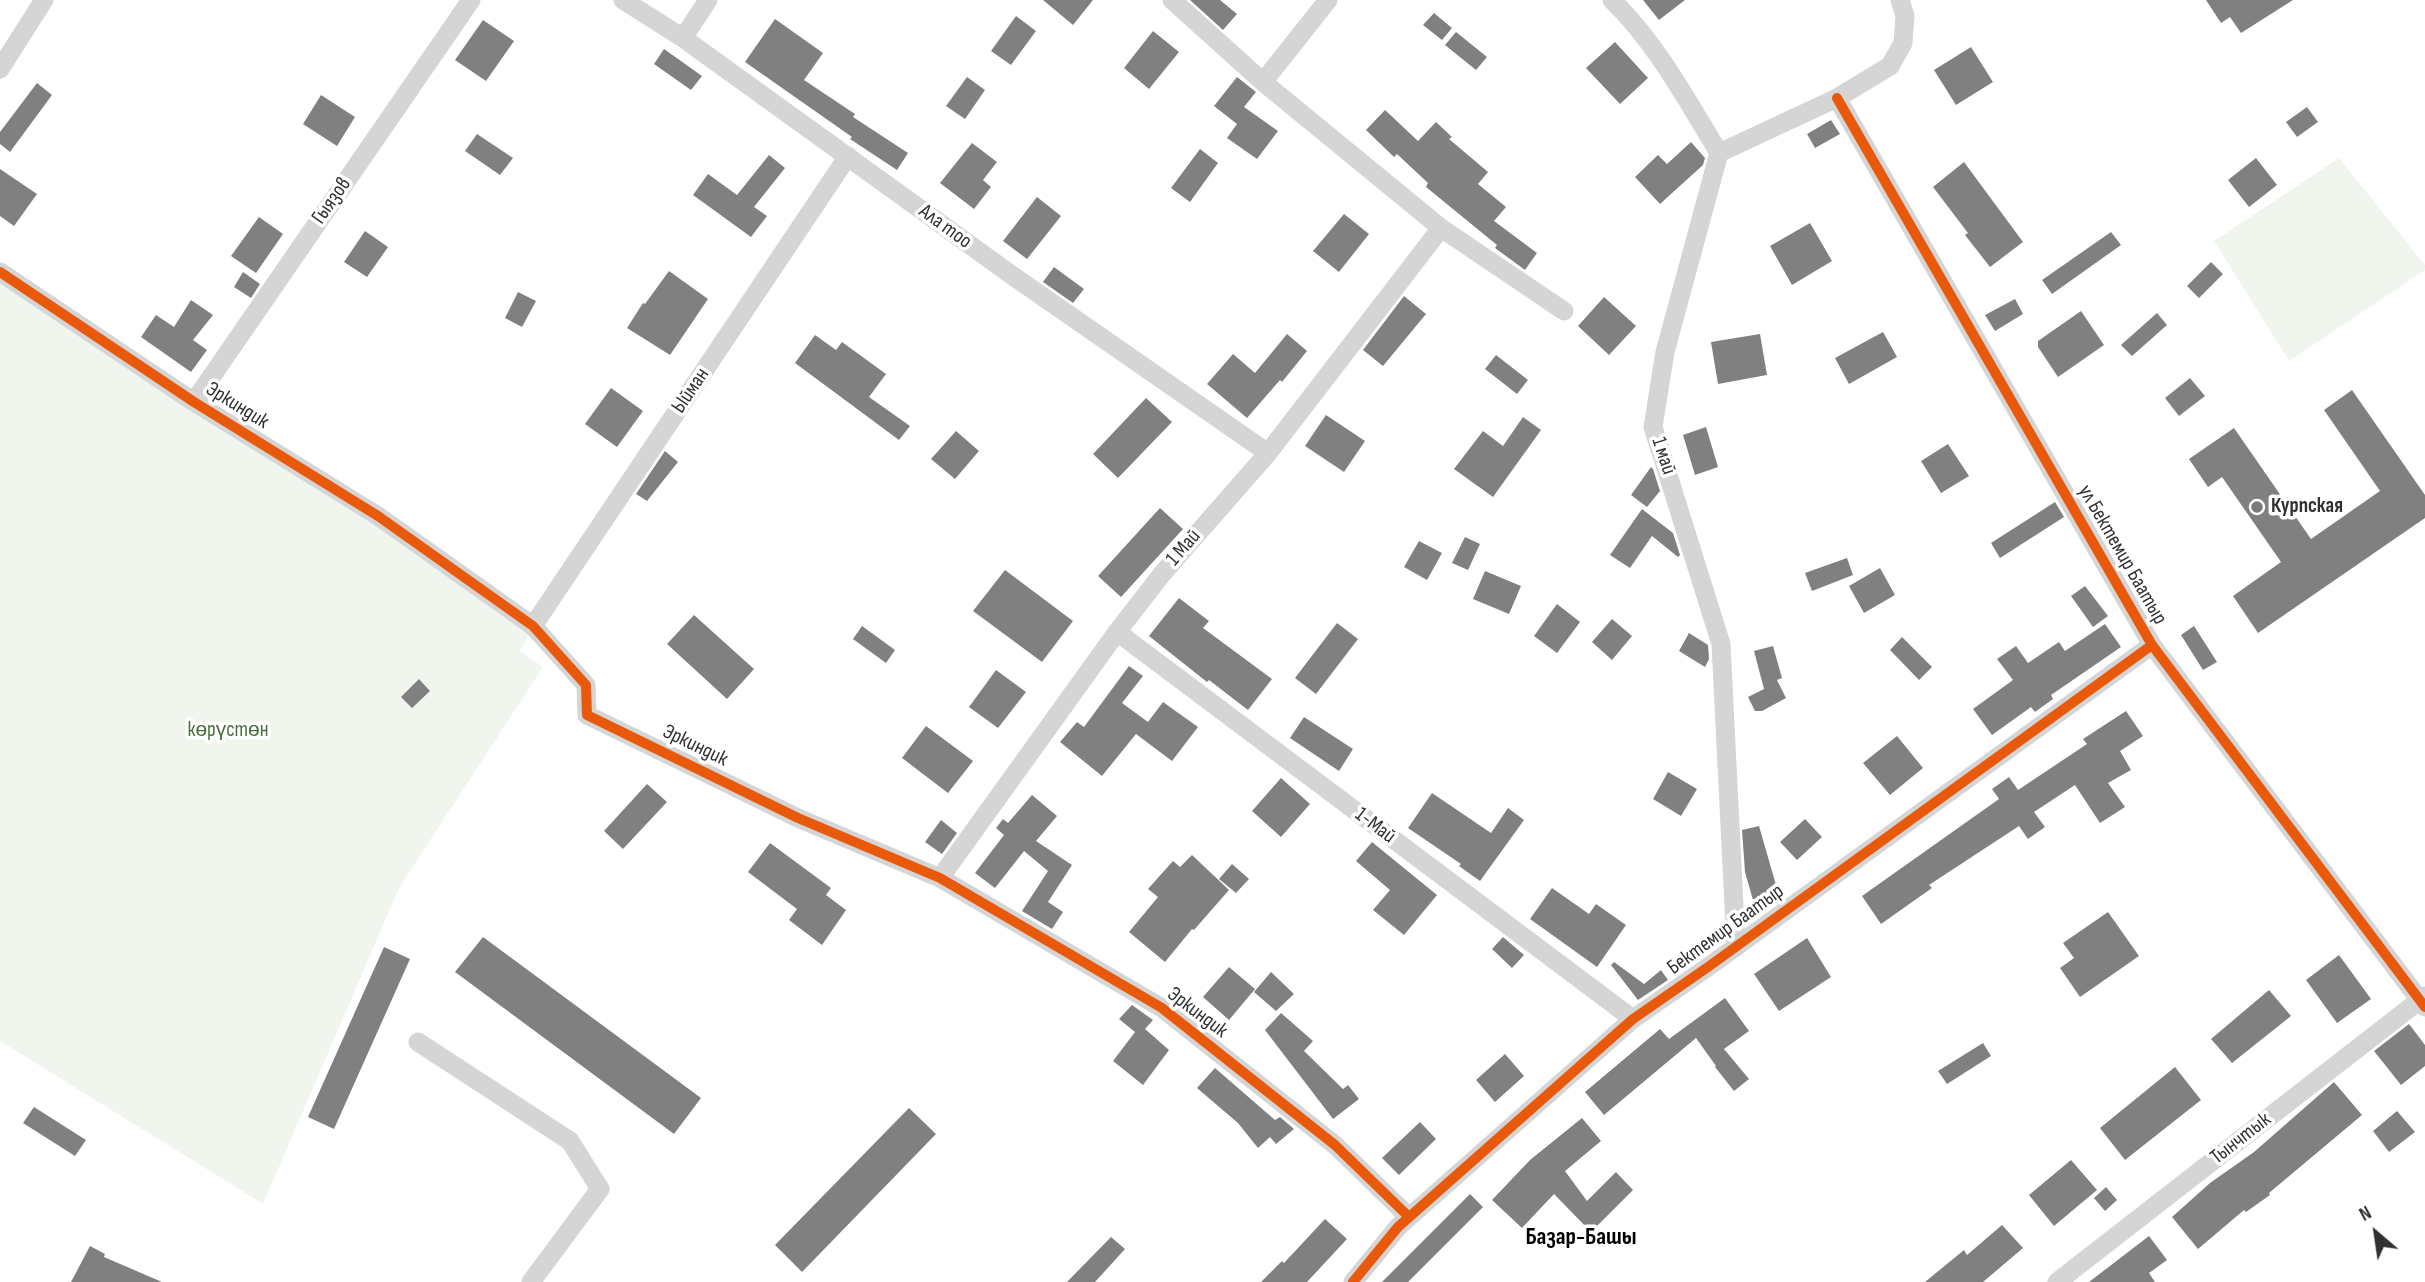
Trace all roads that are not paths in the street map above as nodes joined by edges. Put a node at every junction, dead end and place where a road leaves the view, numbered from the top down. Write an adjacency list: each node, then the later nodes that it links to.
1 (44, 0): 10 (street)
2 (471, 0): 18 (street, Гыязов)
3 (623, 0): 9 (street, Ала тоо)
4 (708, 0): 9 (street)
5 (1172, 0): 11 (street)
6 (1328, 0): 11 (street)
7 (1612, 0): 13 (street)
8 (1900, 0): 12 (street)
9 (682, 38): 14 (street, Ала тоо)
10 (0, 69)
11 (1263, 82): 15 (street)
12 (1836, 98): 13 (street); 22 (street, ул Бектемир Баатыр)
13 (1719, 153): 24 (street, 1 май)
14 (848, 156): 19 (street, Ала тоо); 20 (street, Ыйман)
15 (1441, 229): 17 (street); 19 (street, 1 Май)
16 (0, 272): 18 (street, Эркиндик)
17 (1564, 311)
18 (194, 402): 20 (street, Эркиндик)
19 (1268, 453): 21 (street, 1 Май)
20 (533, 626): 23 (street, Эркиндик)
21 (1117, 632): 23 (street, 1 Май); 26 (street, 1-Май)
22 (2152, 645): 24 (street, Бектемир Баатыр); 25 (street, ул Бектемир Баатыр)
23 (940, 878): 28 (street, Эркиндик)
24 (1736, 947): 26 (street, Бектемир Баатыр)
25 (2423, 1001): 31 (street, Тынчтык)
26 (1633, 1019): 28 (street, Бектемир Баатыр)
27 (418, 1042): 29 (street)
28 (1409, 1217): 30 (street, Бектемир Баатыр)
29 (531, 1282)
30 (1353, 1282)
31 (2057, 1282)

